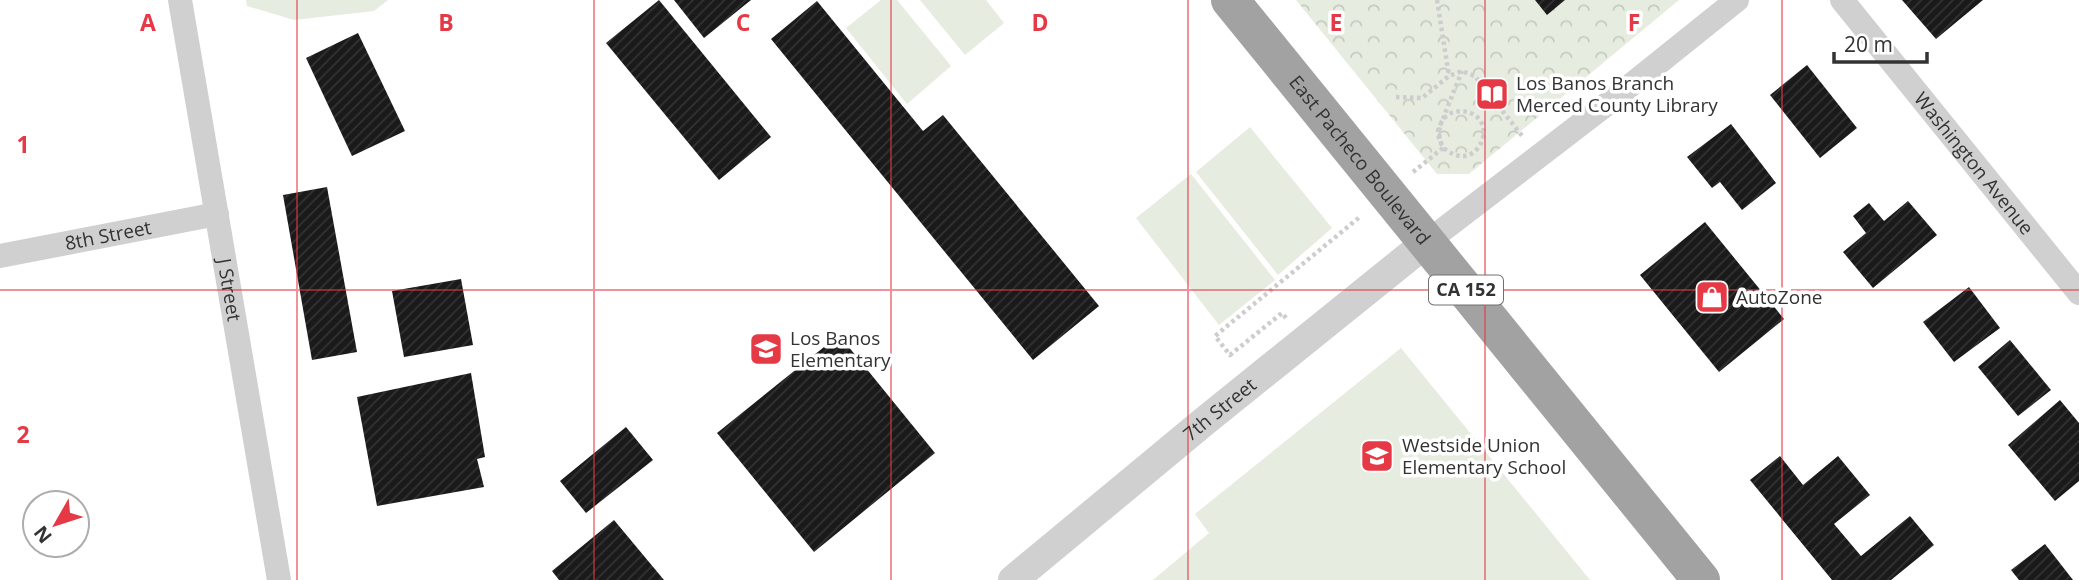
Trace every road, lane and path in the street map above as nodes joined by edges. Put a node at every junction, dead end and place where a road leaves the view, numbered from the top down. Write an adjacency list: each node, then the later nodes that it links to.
1 (180, 0): 12 (street, J Street)
2 (1230, 0): 13 (highway, East Pacheco Boulevard / CA 152)
3 (1437, 0): 7 (path)
4 (1737, 0): 9 (street)
5 (1842, 0): 15 (street, Washington Avenue)
6 (1461, 71): 7 (path); 9 (path); 10 (path)
7 (1450, 76): 8 (path)
8 (1396, 97)
9 (1538, 157): 13 (street)
10 (1412, 174)
11 (1370, 208): 16 (path)
12 (217, 214): 14 (street, 8th Street); 17 (street, J Street)
13 (1427, 242): 18 (street, 7th Street); 19 (highway, East Pacheco Boulevard / CA 152)
14 (0, 256)
15 (2079, 293)
16 (1282, 313)
17 (279, 580)
18 (1013, 580)
19 (1701, 580)

